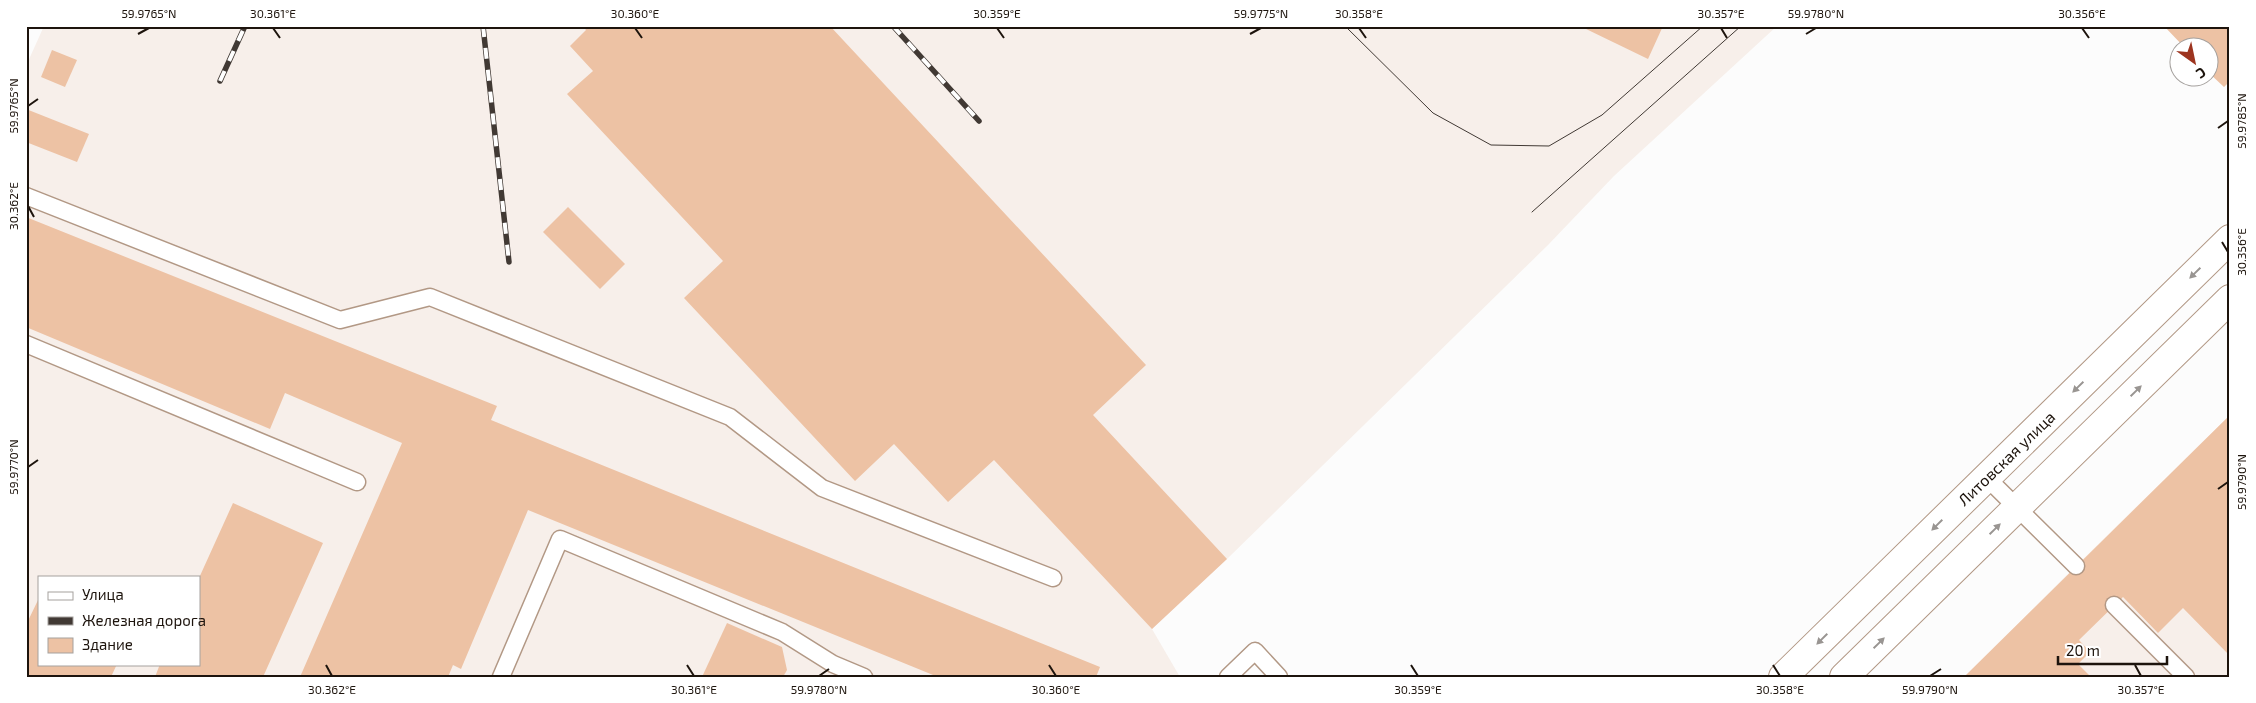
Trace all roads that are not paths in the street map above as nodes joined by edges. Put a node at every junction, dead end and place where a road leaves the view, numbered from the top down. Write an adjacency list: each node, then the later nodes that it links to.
1 (26, 196): 9 (lane)
2 (2230, 239): 5 (street, Литовская улица, one-way to 5)
3 (2230, 299): 7 (street, one-way to 3)
4 (26, 344): 6 (lane)
5 (1986, 477): 7 (lane); 15 (street, Литовская улица, one-way to 15)
6 (357, 482)
7 (2016, 508): 8 (lane); 16 (street, one-way to 7)
8 (2076, 566)
9 (1053, 578)
10 (2114, 605): 17 (lane)
11 (501, 677): 12 (lane)
12 (864, 677)
13 (1228, 677): 14 (lane)
14 (1279, 677)
15 (1783, 677)
16 (1844, 677)
17 (2186, 677)

